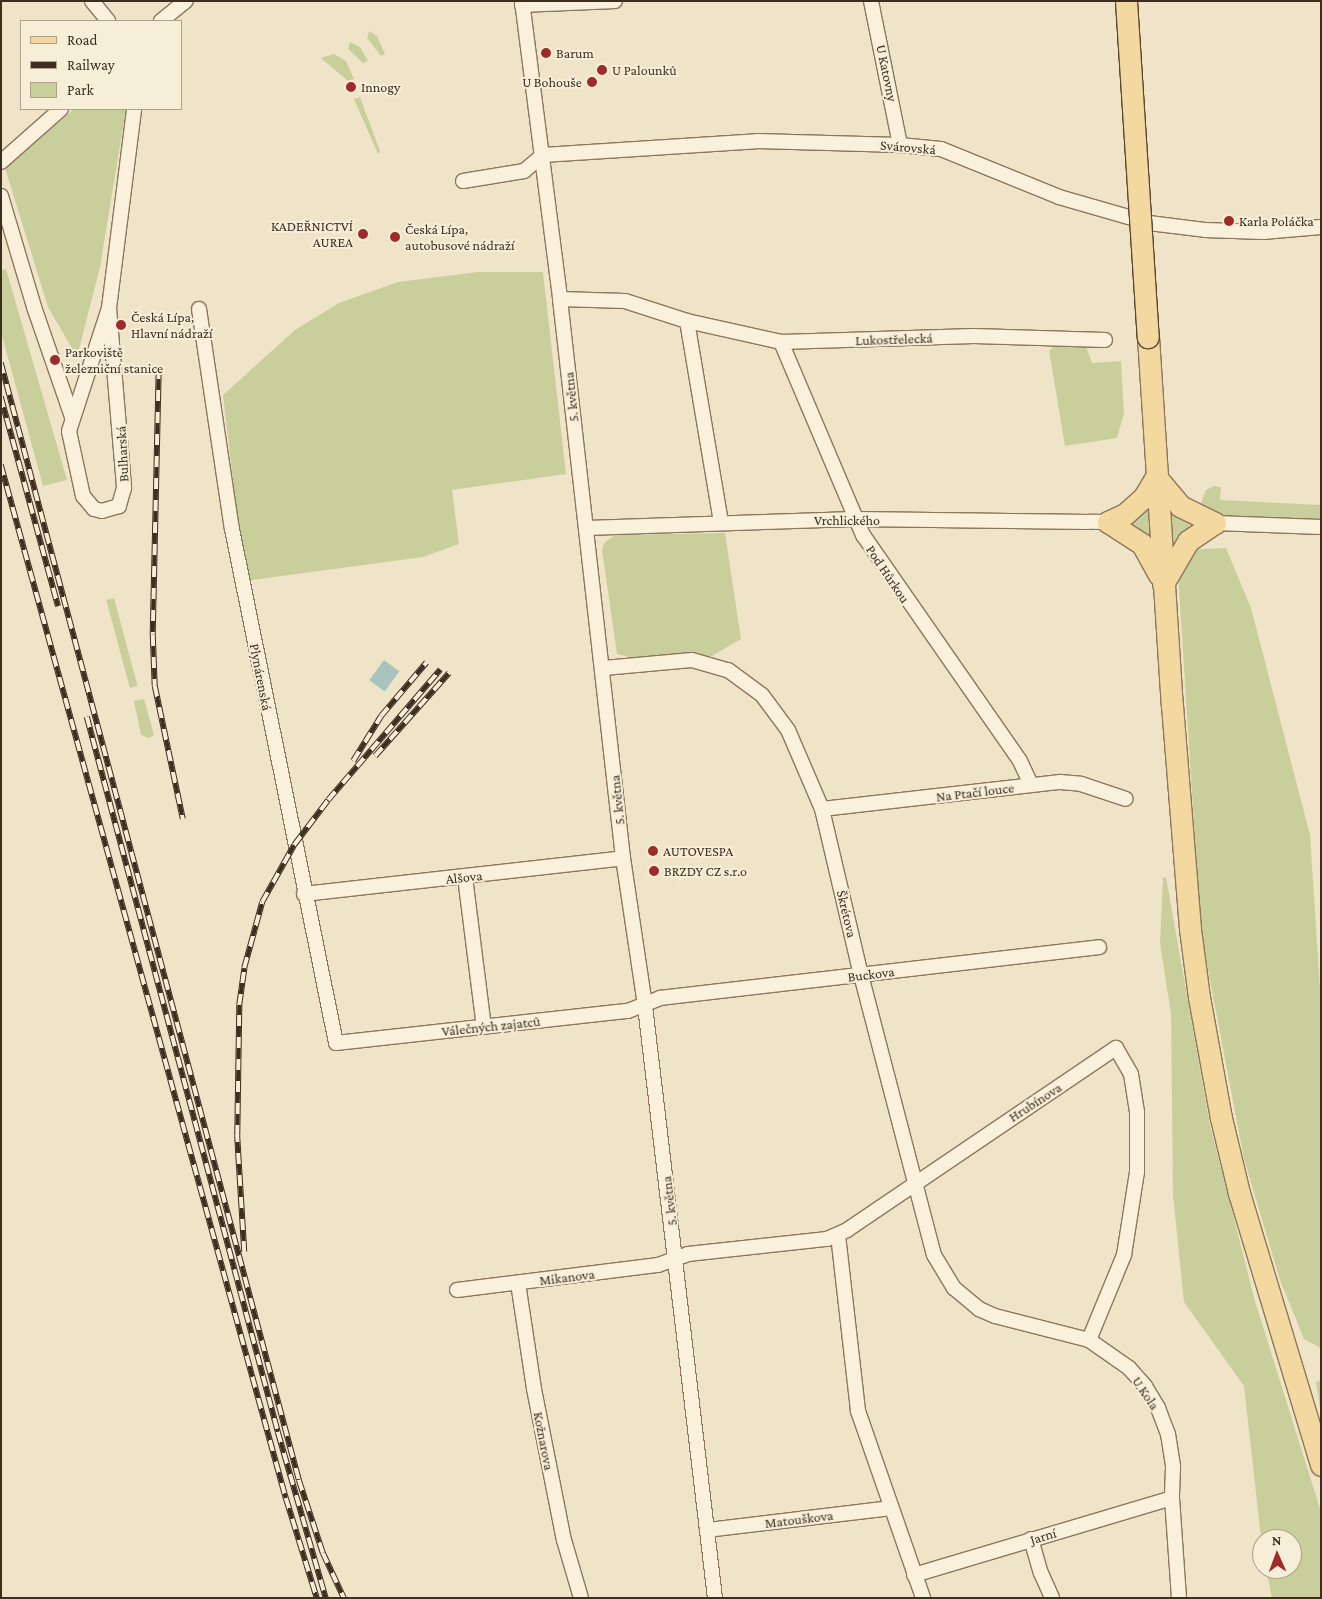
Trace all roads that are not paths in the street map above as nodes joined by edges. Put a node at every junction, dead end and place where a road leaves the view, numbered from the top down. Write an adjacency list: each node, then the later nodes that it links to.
1 (92, 1): 7 (street)
2 (186, 1): 8 (street)
3 (615, 1): 6 (street)
4 (871, 1): 11 (street, U Katovny)
5 (1126, 1): 24 (main road, bridge)
6 (522, 3): 12 (street, 5. května)
7 (107, 20)
8 (162, 20)
9 (60, 110): 13 (street)
10 (134, 110): 18 (street, Bulharská)
11 (900, 144): 12 (street, Svárovská); 16 (street, Svárovská)
12 (543, 155): 14 (street); 17 (street, 5. května)
13 (1, 162)
14 (463, 181)
15 (1, 196): 23 (street, Bulharská)
16 (1321, 227)
17 (560, 299): 20 (street, Lukostřelecká); 30 (street, 5. května)
18 (109, 308): 23 (street, Bulharská); 23 (street, Bulharská)
19 (198, 309): 38 (street, Plynárenská)
20 (687, 321): 22 (street, Lukostřelecká); 26 (street)
21 (1105, 340): 22 (street, Lukostřelecká)
22 (781, 342): 25 (street, Pod Hůrkou)
23 (72, 417)
24 (1156, 477): 27 (main road); 28 (main road); 31 (main road)
25 (854, 519): 26 (street, Vrchlického); 27 (street, Vrchlického); 33 (street, Pod Hůrkou)
26 (721, 522): 30 (street, Vrchlického)
27 (1108, 522): 31 (main road)
28 (1215, 523): 29 (street); 31 (main road)
29 (1321, 527)
30 (586, 528): 32 (street, 5. května)
31 (1163, 584): 51 (main road)
32 (604, 668): 35 (street, Škrétova); 36 (street, 5. května)
33 (1031, 785): 34 (street, Na Ptačí louce); 35 (street, Na Ptačí louce)
34 (1126, 799)
35 (822, 809): 40 (street, Škrétova)
36 (623, 858): 37 (street, Alšova); 41 (street, 5. května)
37 (465, 877): 38 (street, Alšova); 42 (street)
38 (304, 894): 43 (street, Plynárenská)
39 (1099, 947): 40 (street, Buckova)
40 (861, 975): 41 (street, Buckova); 44 (street, Škrétova)
41 (645, 1006): 42 (street, Válečných zajatců); 46 (street, 5. května)
42 (484, 1027): 43 (street, Válečných zajatců)
43 (336, 1044)
44 (916, 1180): 45 (street, Hrubínova); 49 (street, Škrétova); 50 (street, Hrubínova)
45 (838, 1236): 46 (street, Hrubínova); 53 (street)
46 (676, 1259): 47 (street, Mikanova); 54 (street, 5. května)
47 (518, 1283): 48 (street, Mikanova); 57 (street, Kožnarova)
48 (457, 1290)
49 (965, 1299): 50 (street, U Kola)
50 (1089, 1340): 52 (street, U Kola)
51 (1321, 1465)
52 (1172, 1498): 55 (street, Jarní); 61 (street, U Kola)
53 (891, 1508): 54 (street, Matouškova); 56 (street)
54 (707, 1530): 58 (street, 5. května)
55 (1032, 1539): 56 (street, Jarní); 60 (street)
56 (914, 1575): 59 (street)
57 (581, 1598)
58 (715, 1598)
59 (923, 1598)
60 (1052, 1598)
61 (1179, 1598)

